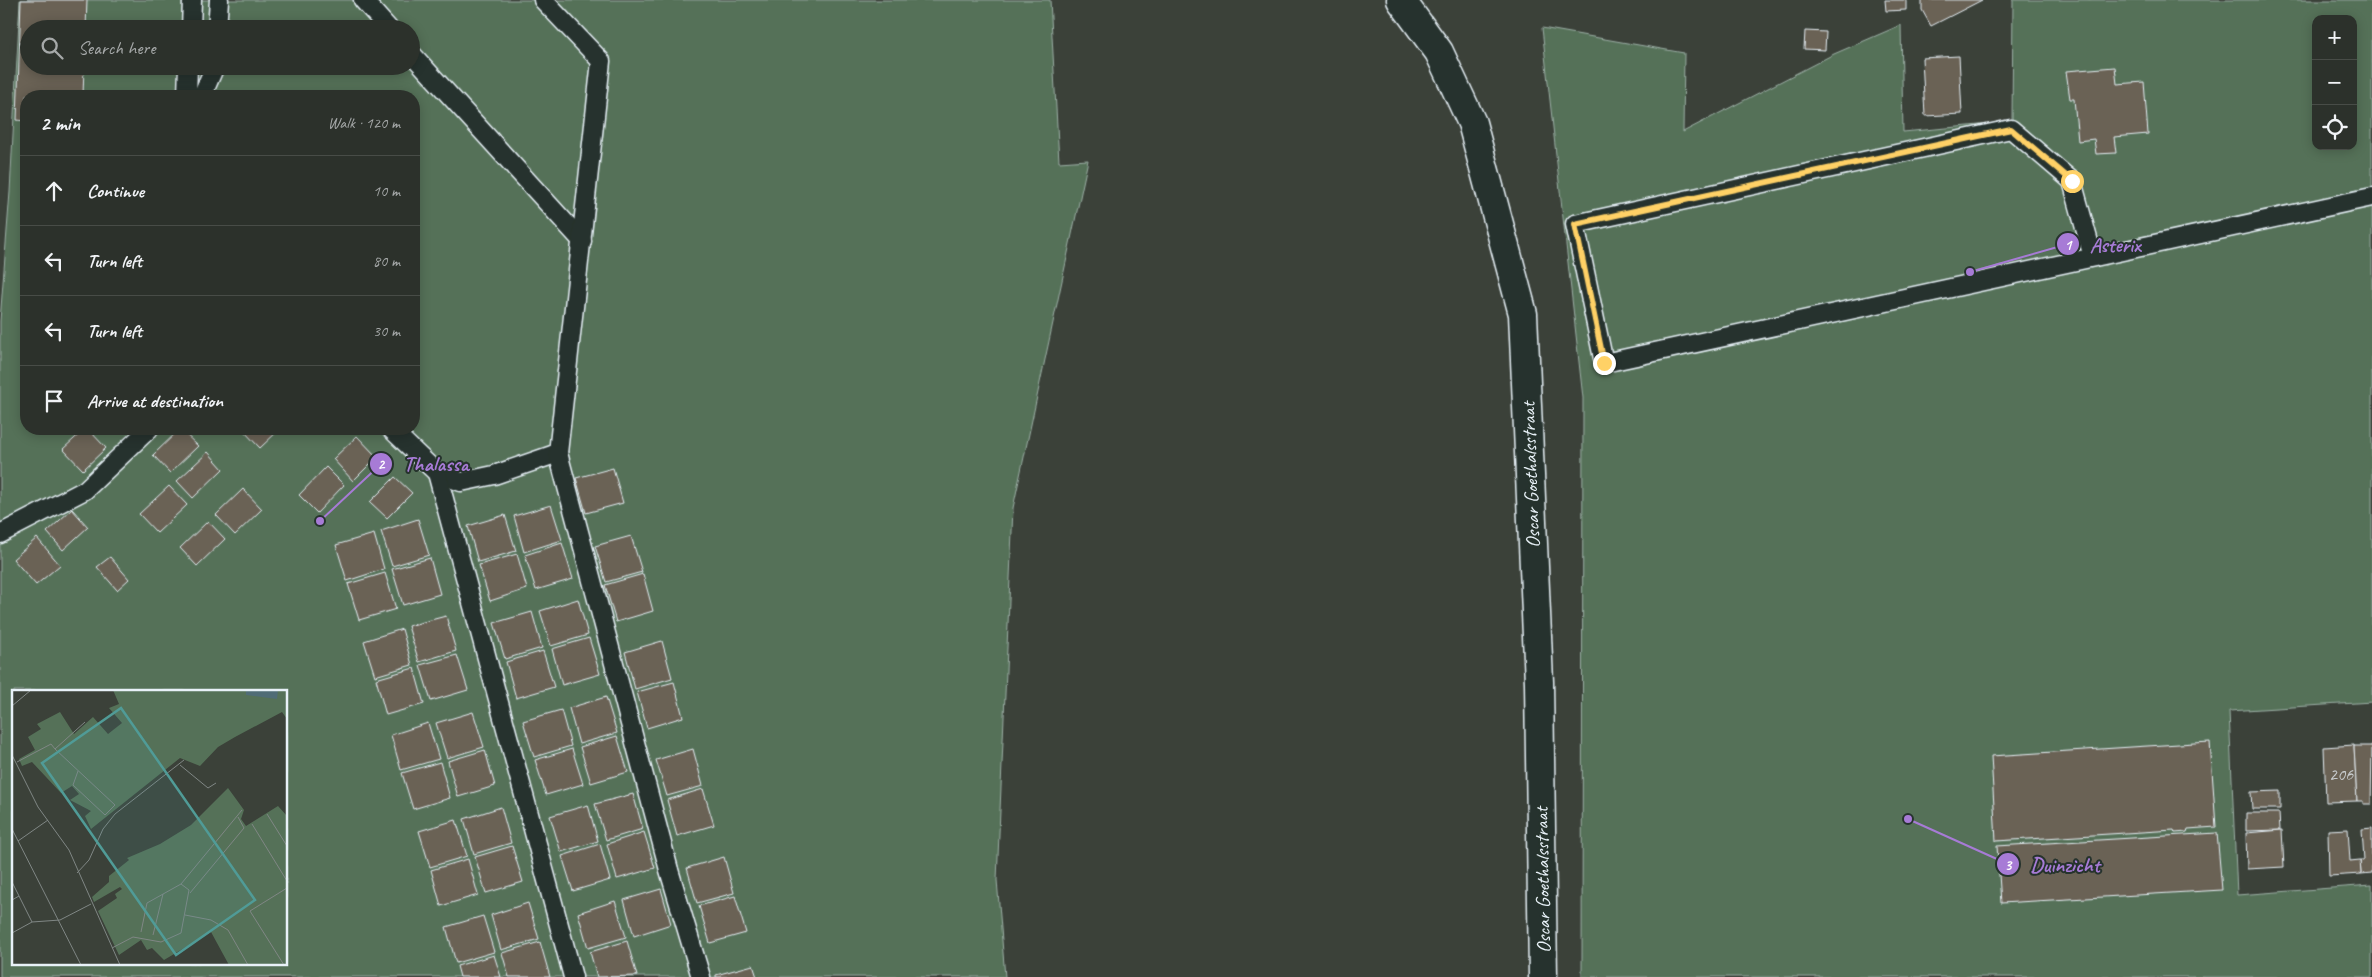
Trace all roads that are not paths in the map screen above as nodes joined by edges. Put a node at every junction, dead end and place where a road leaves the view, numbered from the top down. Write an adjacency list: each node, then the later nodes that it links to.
1 (192, 0): 6 (lane)
2 (219, 0): 7 (lane)
3 (363, 0): 8 (lane)
4 (543, 0): 15 (lane)
5 (1401, 0): 24 (street, Oscar Goethalsstraat)
6 (191, 20)
7 (218, 20)
8 (381, 20)
9 (420, 63): 15 (lane)
10 (188, 75): 12 (lane)
11 (211, 75): 13 (lane)
12 (187, 90)
13 (205, 90)
14 (2372, 197): 16 (lane)
15 (582, 240): 19 (lane)
16 (2093, 257): 16 (lane)
17 (143, 435): 21 (lane)
18 (397, 435): 20 (lane)
19 (558, 453): 20 (lane); 23 (lane)
20 (437, 472): 22 (lane)
21 (0, 534)
22 (573, 977)
23 (701, 977)
24 (1543, 977)

